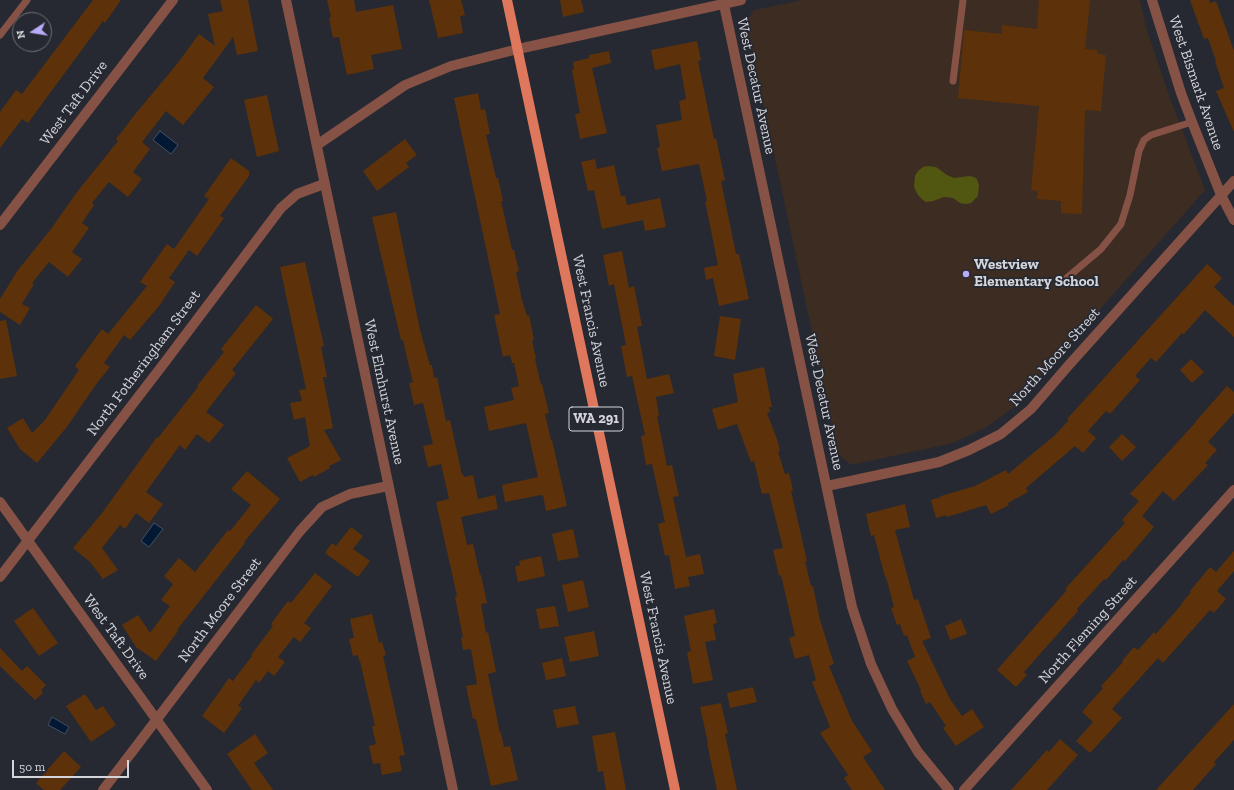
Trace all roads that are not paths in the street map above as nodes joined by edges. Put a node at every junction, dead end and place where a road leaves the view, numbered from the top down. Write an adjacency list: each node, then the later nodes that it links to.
1 (27, 0): 9 (lane)
2 (172, 0): 18 (street, West Taft Drive)
3 (286, 0): 13 (street, West Elmhurst Avenue)
4 (507, 0): 10 (main road, West Francis Avenue / WA 291)
5 (741, 0): 8 (street)
6 (963, 0): 11 (lane)
7 (1152, 0): 12 (street, West Bismark Avenue)
8 (723, 2): 10 (street); 21 (street, West Decatur Avenue)
9 (0, 35)
10 (518, 49): 13 (street); 30 (main road, West Francis Avenue / WA 291)
11 (953, 81)
12 (1192, 122): 16 (street, West Bismark Avenue); 19 (lane)
13 (317, 145): 15 (street, West Elmhurst Avenue)
14 (1234, 181): 16 (street, North Moore Street)
15 (324, 184): 20 (street, West Elmhurst Avenue); 24 (street, North Fotheringham Street)
16 (1222, 195): 17 (street, West Bismark Avenue); 21 (street, North Moore Street)
17 (1234, 220)
18 (0, 225)
19 (1062, 282)
20 (388, 486): 26 (street, North Moore Street); 29 (street, West Elmhurst Avenue)
21 (827, 486): 31 (street, West Decatur Avenue)
22 (1234, 490): 32 (street, North Fleming Street)
23 (0, 502): 24 (street, West Taft Drive)
24 (28, 541): 25 (street, North Fotheringham Street); 26 (street, West Taft Drive)
25 (0, 576)
26 (156, 719): 27 (street, North Moore Street); 28 (street, West Taft Drive)
27 (103, 790)
28 (208, 790)
29 (454, 790)
30 (675, 790)
31 (949, 790)
32 (964, 790)

